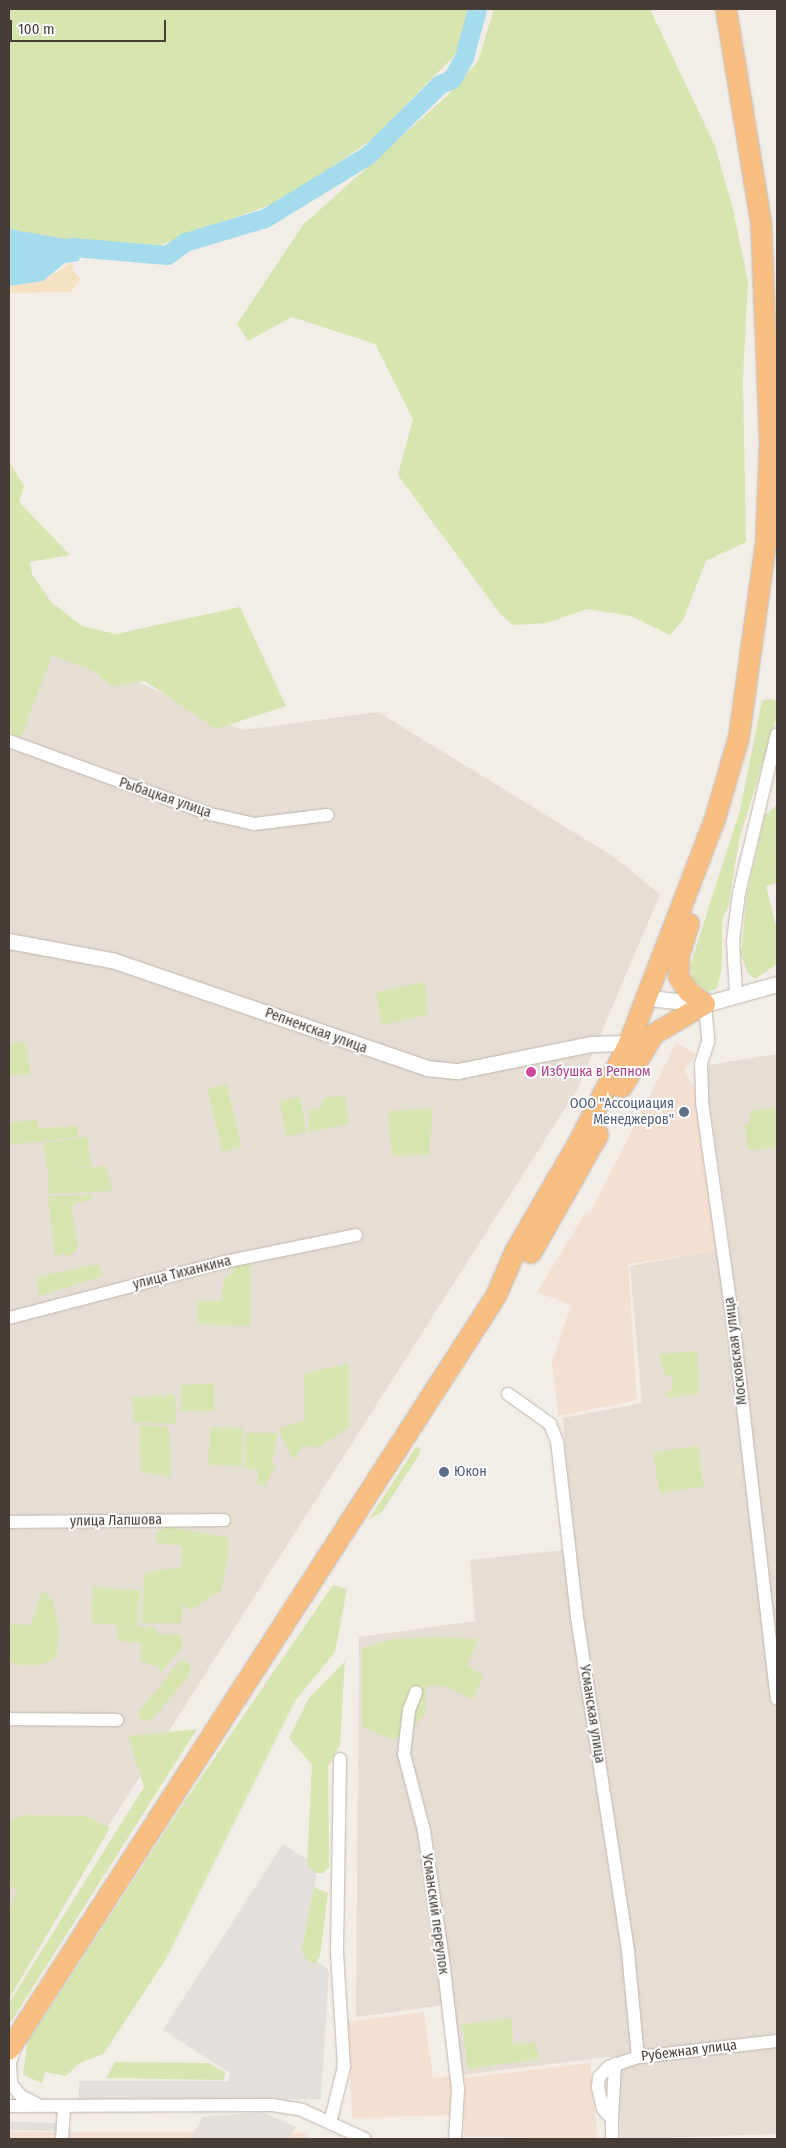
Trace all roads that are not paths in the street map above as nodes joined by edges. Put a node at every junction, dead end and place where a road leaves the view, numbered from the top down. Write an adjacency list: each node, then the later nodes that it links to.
1 (726, 9): 5 (highway)
2 (777, 734): 8 (street)
3 (9, 741): 4 (street, Рыбацкая улица)
4 (327, 815)
5 (715, 819): 9 (highway); 10 (highway)
6 (9, 941): 11 (street, Репненская улица)
7 (777, 984): 8 (street)
8 (736, 994): 10 (street)
9 (648, 998): 10 (street); 11 (highway)
10 (705, 1004): 13 (highway); 19 (street, Московская улица)
11 (629, 1043): 13 (highway)
12 (356, 1235): 14 (street, улица Тиханкина)
13 (496, 1296): 23 (highway)
14 (9, 1318)
15 (508, 1394): 26 (street, Усманская улица)
16 (224, 1520): 17 (street, улица Лапшова)
17 (9, 1522)
18 (416, 1692): 35 (street, Усманский переулок)
19 (777, 1699)
20 (9, 1719): 21 (street)
21 (117, 1720)
22 (340, 1759): 32 (street)
23 (21, 2031): 25 (highway); 29 (street)
24 (777, 2041): 26 (street, Рубежная улица)
25 (9, 2050)
26 (638, 2056): 27 (street, Рубежная улица)
27 (615, 2064): 31 (street); 31 (street, Рубежная улица)
28 (9, 2106): 29 (street)
29 (44, 2108): 30 (street)
30 (64, 2108): 32 (street); 33 (street)
31 (612, 2119): 36 (street)
32 (330, 2123): 34 (street)
33 (62, 2139)
34 (365, 2139)
35 (455, 2139)
36 (612, 2139)

